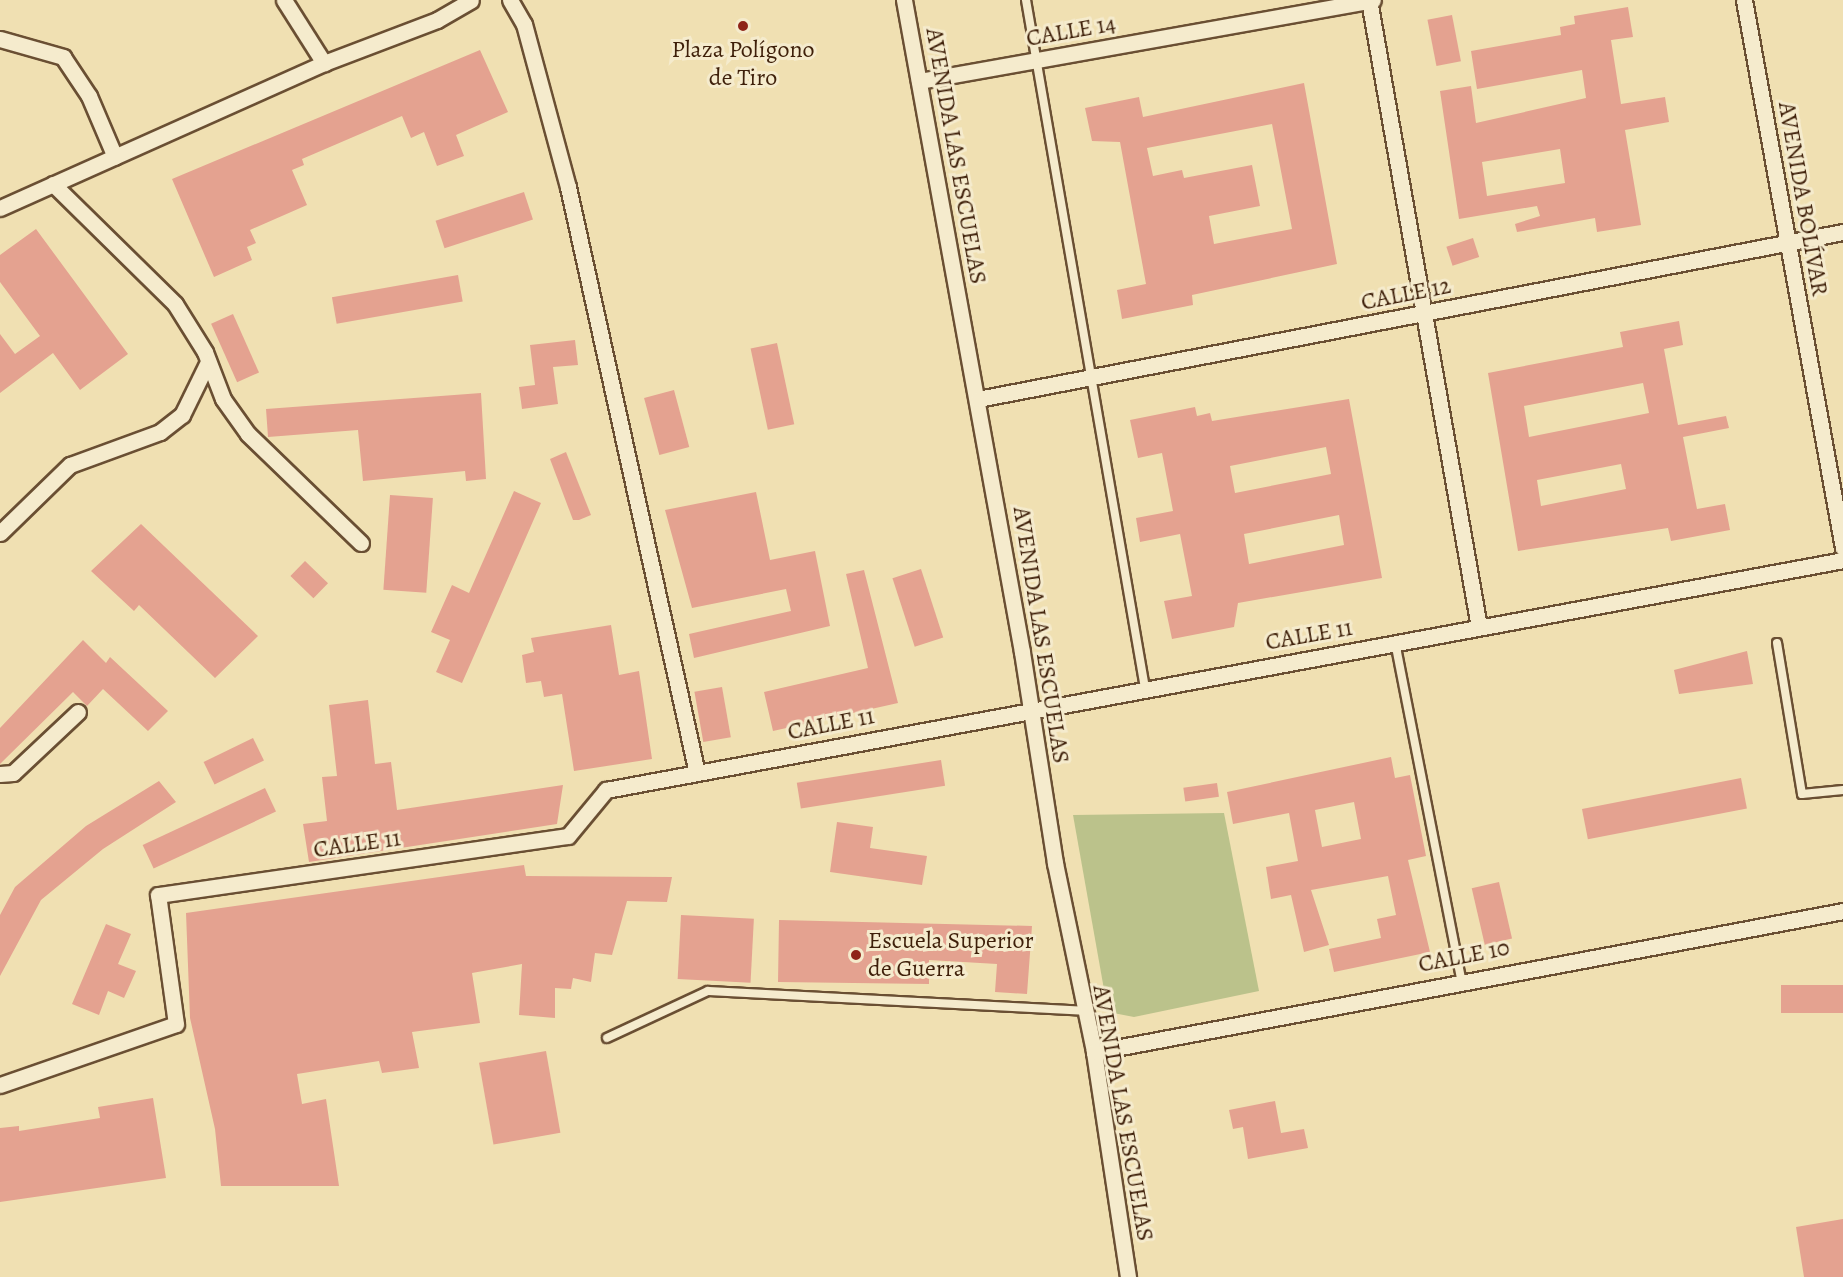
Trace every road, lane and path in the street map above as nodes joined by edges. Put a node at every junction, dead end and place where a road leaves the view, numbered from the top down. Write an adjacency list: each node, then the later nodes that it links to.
1 (284, 0): 10 (street)
2 (471, 0): 10 (street)
3 (510, 0): 31 (street)
4 (904, 0): 11 (street, AVENIDA LAS ESCUELAS)
5 (1026, 0): 9 (lane)
6 (1371, 0): 9 (street, CALLE 14); 17 (street)
7 (1744, 0): 16 (street, AVENIDA BOLÍVAR)
8 (0, 39): 12 (street)
9 (1038, 60): 11 (street, CALLE 14); 19 (lane)
10 (324, 63): 12 (street)
11 (919, 81): 20 (street, AVENIDA LAS ESCUELAS)
12 (115, 157): 13 (street)
13 (53, 184): 14 (street); 18 (street)
14 (0, 208)
15 (1843, 232): 16 (street, CALLE 12)
16 (1787, 240): 17 (street, CALLE 12); 23 (street, AVENIDA BOLÍVAR)
17 (1424, 313): 19 (street, CALLE 12); 25 (street)
18 (208, 362): 21 (street); 22 (street)
19 (1088, 378): 20 (street, CALLE 12); 28 (lane)
20 (978, 399): 29 (street, AVENIDA LAS ESCUELAS)
21 (0, 533)
22 (361, 543)
23 (1843, 548)
24 (1843, 560): 25 (street, CALLE 11)
25 (1479, 627): 26 (street, CALLE 11)
26 (1395, 642): 28 (street, CALLE 11); 35 (lane)
27 (1778, 643): 33 (lane)
28 (1146, 688): 29 (street, CALLE 11)
29 (1031, 709): 31 (street, CALLE 11); 36 (street, AVENIDA LAS ESCUELAS)
30 (78, 712): 32 (street)
31 (697, 773): 39 (street, CALLE 11)
32 (0, 774)
33 (1843, 790)
34 (1843, 911): 35 (street, CALLE 10)
35 (1461, 979): 38 (street, CALLE 10)
36 (1084, 1011): 37 (lane); 38 (street, AVENIDA LAS ESCUELAS)
37 (607, 1038)
38 (1094, 1052): 40 (street, AVENIDA LAS ESCUELAS)
39 (0, 1085)
40 (1128, 1277)

